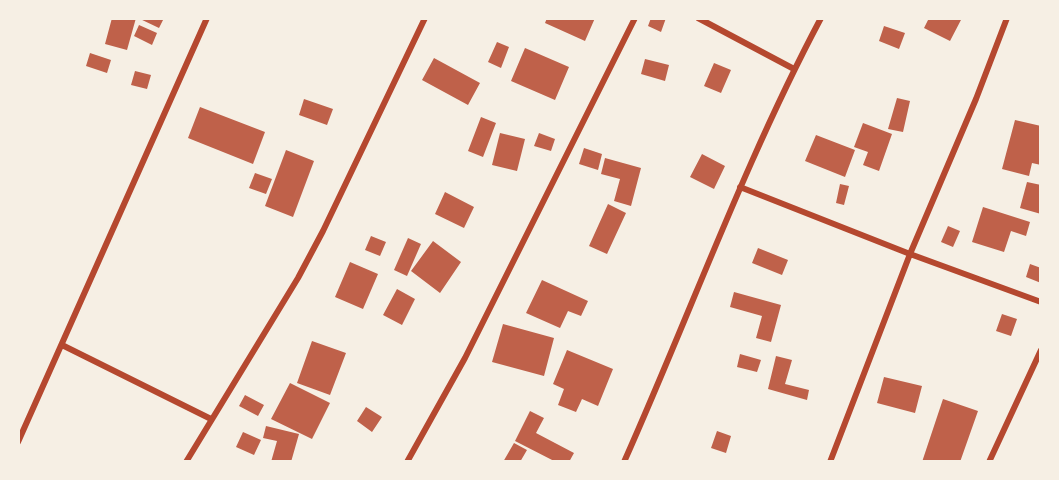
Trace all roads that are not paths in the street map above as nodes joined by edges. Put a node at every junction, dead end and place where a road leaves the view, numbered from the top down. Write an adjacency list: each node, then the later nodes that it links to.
1 (207, 18): 11 (street)
2 (425, 18): 13 (street)
3 (635, 18): 16 (street)
4 (698, 18): 7 (street)
5 (821, 18): 7 (street)
6 (1007, 18): 9 (street)
7 (794, 69): 8 (street)
8 (740, 187): 9 (street); 17 (street)
9 (910, 254): 10 (street); 18 (street)
10 (1041, 302)
11 (62, 345): 13 (street); 14 (street)
12 (1041, 350): 19 (street)
13 (211, 419): 15 (street)
14 (18, 442)
15 (186, 462)
16 (407, 462)
17 (624, 462)
18 (830, 462)
19 (989, 462)

